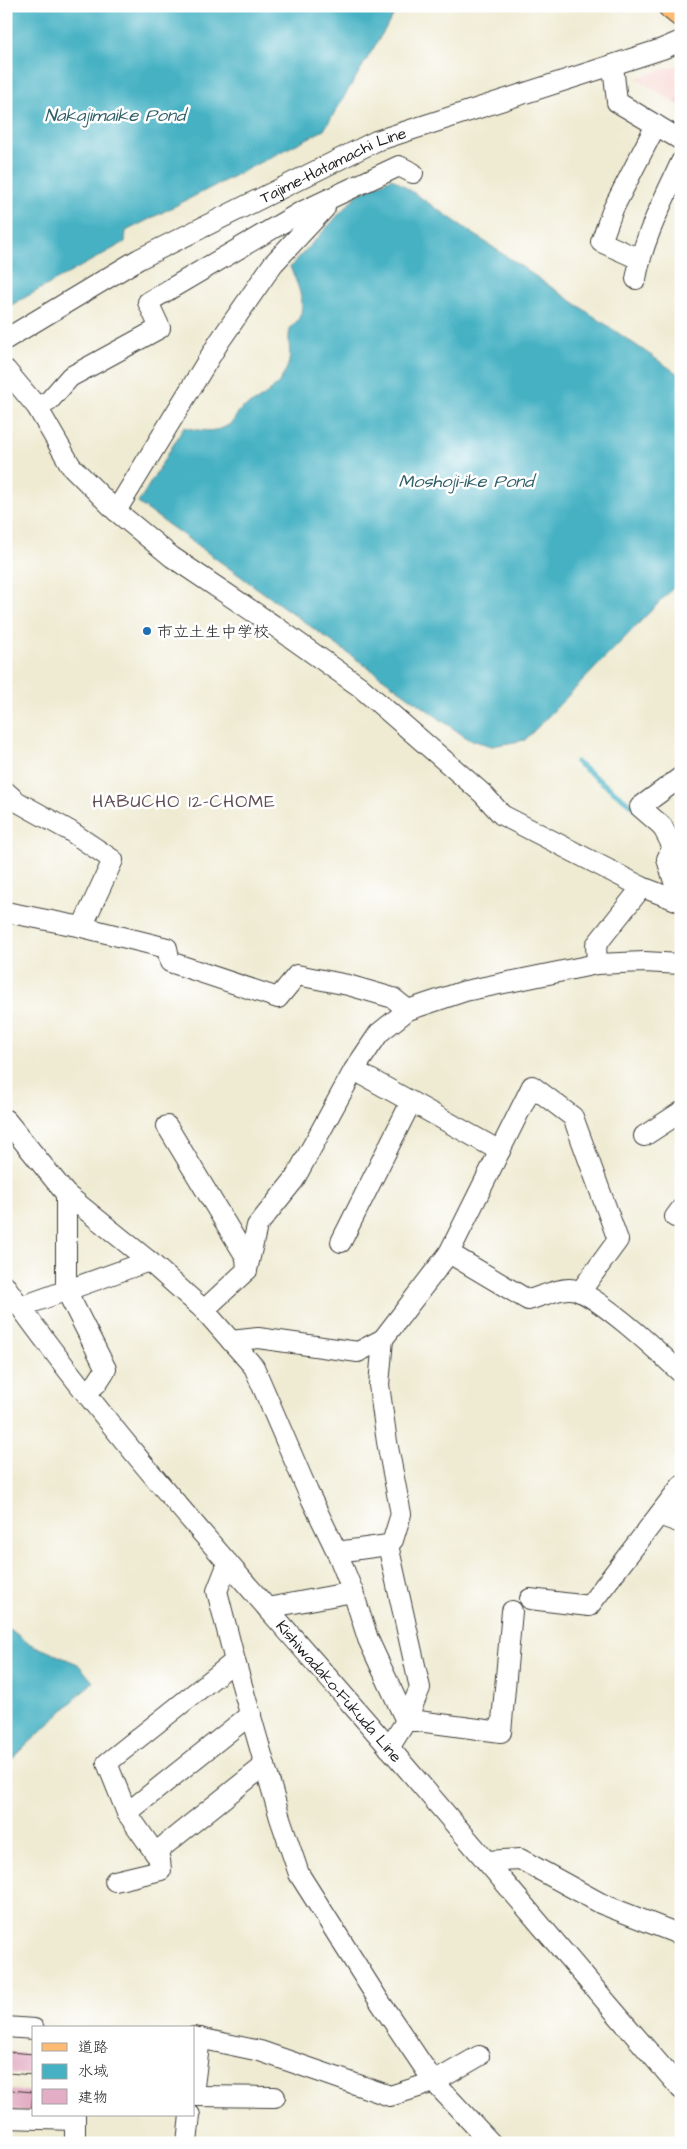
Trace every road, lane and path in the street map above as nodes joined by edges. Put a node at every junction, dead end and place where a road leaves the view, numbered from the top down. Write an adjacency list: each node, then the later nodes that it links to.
1 (671, 6): 2 (main road)
2 (681, 14)
3 (681, 41): 4 (street, Tajime-Hatamachi Line)
4 (613, 65): 5 (street); 12 (street, Tajime-Hatamachi Line)
5 (656, 125): 6 (street); 10 (street)
6 (681, 140)
7 (681, 162): 10 (street)
8 (400, 165): 14 (street)
9 (325, 208): 15 (street)
10 (639, 259): 11 (street)
11 (636, 279)
12 (6, 339)
13 (6, 370): 14 (street)
14 (37, 407): 15 (street)
15 (116, 511): 19 (street)
16 (681, 777): 18 (street)
17 (6, 792): 22 (street)
18 (677, 844): 20 (street)
19 (642, 887): 20 (street); 23 (street)
20 (680, 902)
21 (6, 912): 22 (street)
22 (82, 927): 25 (street)
23 (597, 964): 24 (street); 25 (street)
24 (681, 964)
25 (408, 1010): 26 (street)
26 (354, 1070): 27 (street); 37 (street)
27 (411, 1102): 32 (street); 34 (street)
28 (681, 1112): 31 (street)
29 (6, 1120): 33 (street)
30 (167, 1126): 37 (street)
31 (644, 1136)
32 (500, 1151): 35 (street); 40 (street)
33 (66, 1194): 36 (street); 39 (street)
34 (342, 1242)
35 (449, 1253): 40 (street); 43 (street)
36 (149, 1261): 39 (street); 42 (street)
37 (247, 1270): 42 (street)
38 (6, 1287): 41 (street, Kishiwadako-Fukuda Line)
39 (66, 1290): 41 (street); 46 (street)
40 (580, 1292): 45 (street)
41 (20, 1307): 46 (street, Kishiwadako-Fukuda Line)
42 (204, 1310): 44 (street)
43 (384, 1340): 44 (street); 50 (street)
44 (231, 1341): 51 (street)
45 (681, 1373)
46 (86, 1393): 52 (street, Kishiwadako-Fukuda Line)
47 (681, 1486): 48 (street)
48 (659, 1515): 49 (street); 54 (street)
49 (681, 1523)
50 (388, 1545): 51 (street); 59 (street)
51 (337, 1552): 53 (street)
52 (228, 1563): 55 (street, Kishiwadako-Fukuda Line); 57 (street)
53 (354, 1592): 55 (street); 59 (street)
54 (530, 1599)
55 (267, 1608): 60 (street, Kishiwadako-Fukuda Line)
56 (512, 1610): 59 (street)
57 (234, 1661): 58 (street); 62 (street)
58 (251, 1714): 61 (street); 62 (street)
59 (406, 1722): 60 (street)
60 (390, 1748): 64 (street, Kishiwadako-Fukuda Line)
61 (265, 1765): 63 (street); 72 (street)
62 (127, 1813): 63 (street)
63 (156, 1853): 65 (street)
64 (486, 1861): 66 (street); 73 (street, Kishiwadako-Fukuda Line)
65 (114, 1881)
66 (681, 1935)
67 (6, 2027): 68 (street)
68 (32, 2029)
69 (197, 2037): 71 (street); 72 (street)
70 (479, 2056): 72 (street)
71 (195, 2070)
72 (434, 2082): 81 (street)
73 (681, 2089)
74 (195, 2096): 75 (street)
75 (275, 2098)
76 (190, 2116): 80 (street)
77 (6, 2118): 78 (street)
78 (75, 2118): 79 (street)
79 (75, 2143)
80 (187, 2143)
81 (491, 2143)

